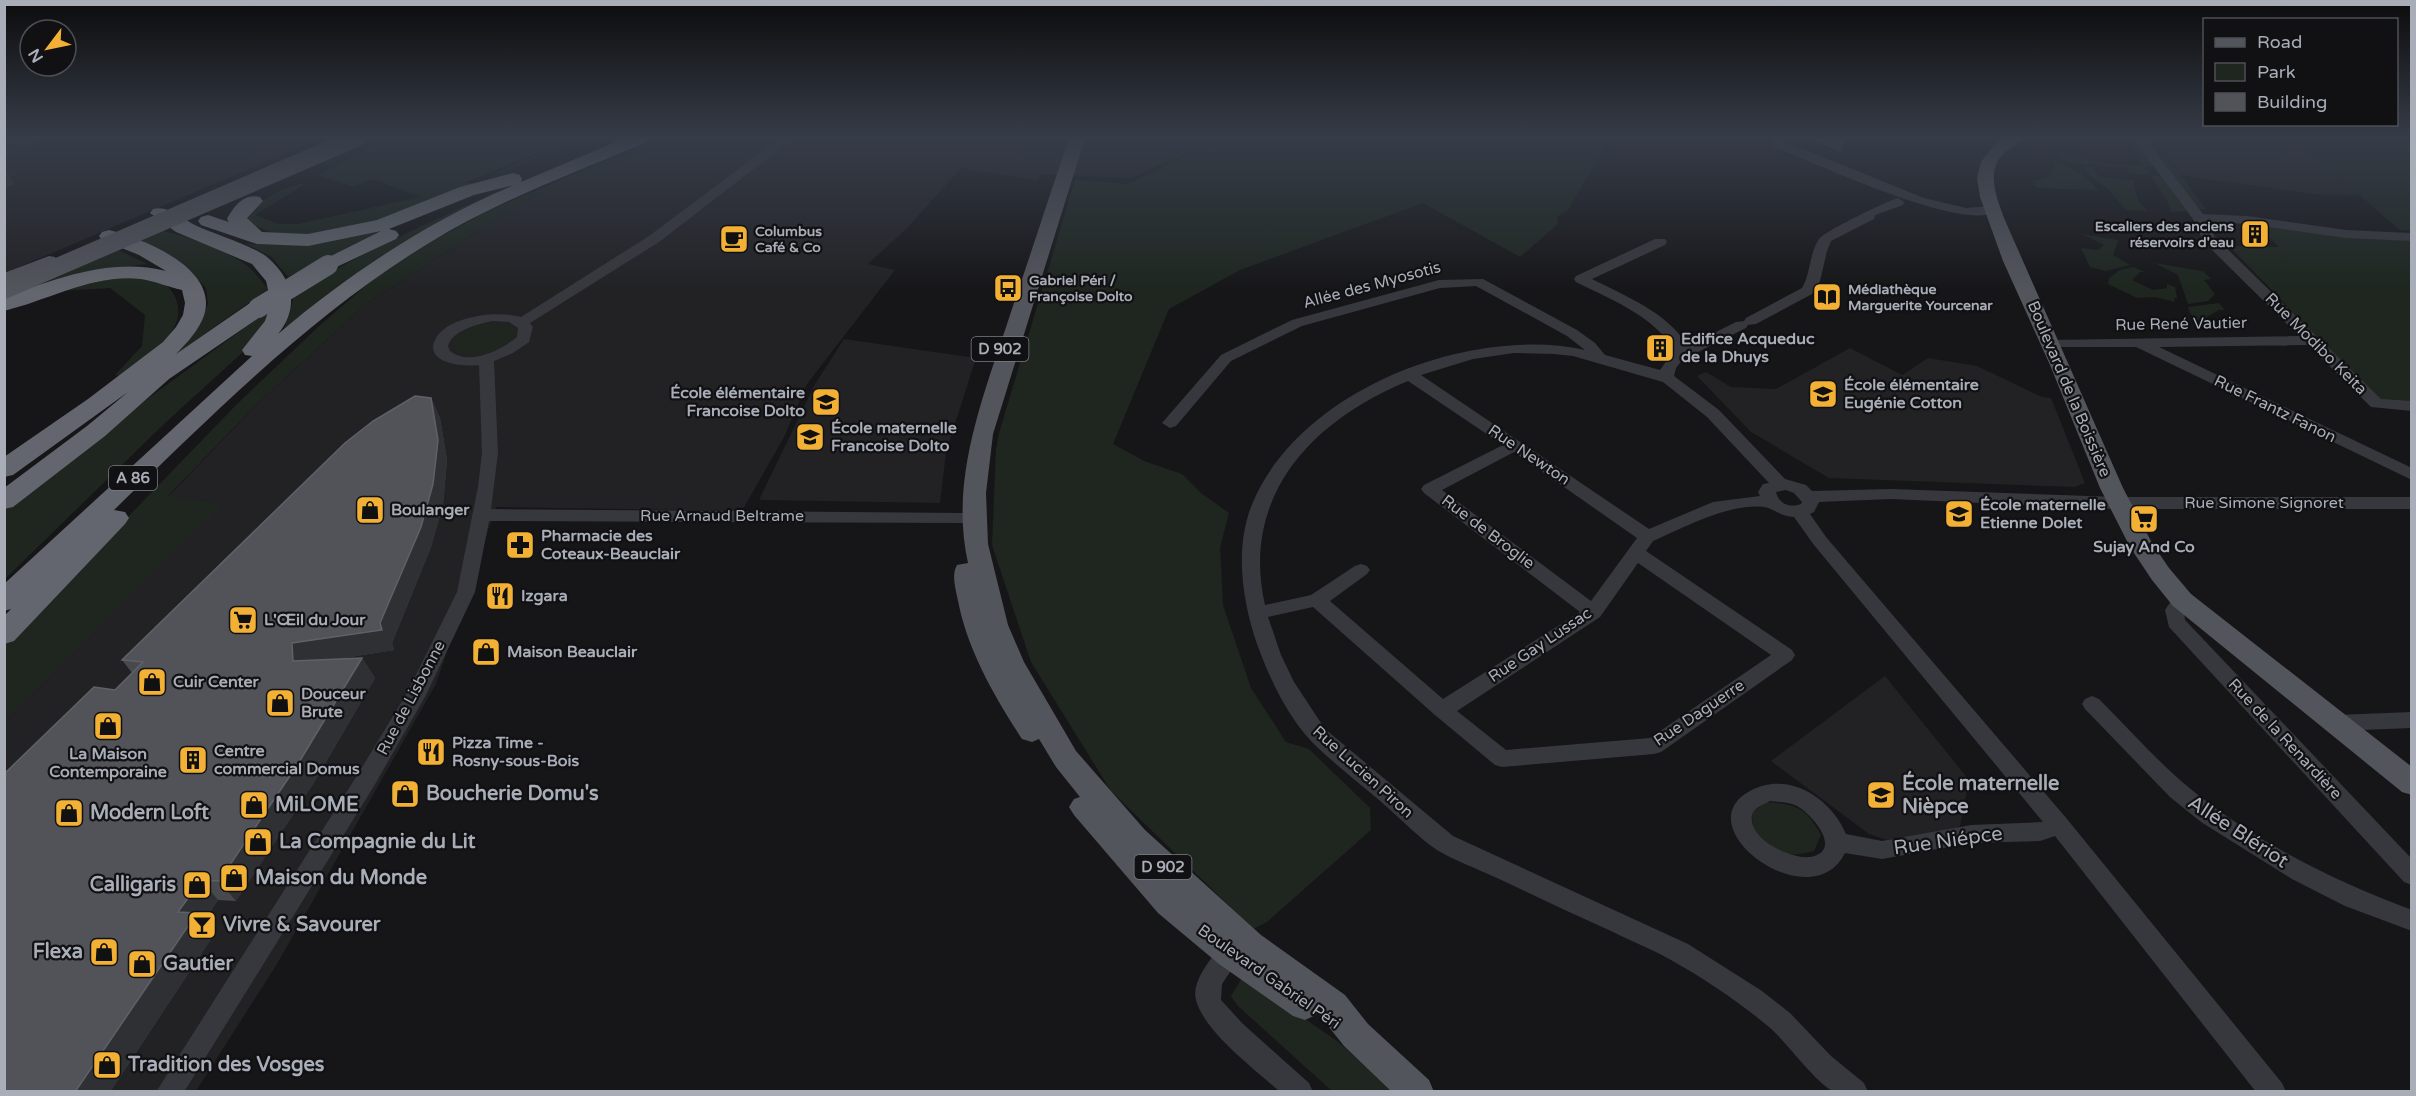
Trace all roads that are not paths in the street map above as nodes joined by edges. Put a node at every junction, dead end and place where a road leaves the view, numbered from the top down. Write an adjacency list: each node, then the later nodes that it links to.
1 (221, 189): 16 (main road)
2 (238, 189): 24 (main road, bridge)
3 (477, 189): 20 (highway)
4 (490, 189): 34 (highway, bridge)
5 (523, 189): 31 (highway, A 86)
6 (721, 189): 26 (street)
7 (1052, 189): 49 (main road, Boulevard Gabriel Péri / D 902)
8 (1060, 189): 69 (main road, Boulevard Gabriel Péri / D 902)
9 (1891, 189): 15 (street)
10 (1923, 189): 15 (street)
11 (1985, 189): 15 (main road, Boulevard de la Boissière)
12 (2177, 189): 17 (street, Rue Modibo Keita)
13 (253, 201): 20 (highway)
14 (1898, 202): 30 (street)
15 (1992, 210): 29 (main road, Boulevard de la Boissière)
16 (164, 215): 18 (main road); 20 (highway); 52 (highway)
17 (2199, 218): 19 (street); 27 (street, Rue Modibo Keita)
18 (109, 236): 22 (main road); 23 (highway)
19 (2412, 237)
20 (257, 238)
21 (1660, 242): 30 (street)
22 (4, 280)
23 (191, 289): 25 (highway); 40 (highway)
24 (4, 290)
25 (4, 305)
26 (522, 322): 33 (street); 33 (street)
27 (2313, 340): 28 (street, Rue René Vautier); 37 (street, Rue Modibo Keita)
28 (2139, 343): 29 (street, Rue René Vautier); 41 (street, Rue Frantz Fanon)
29 (2051, 344): 45 (main road, Boulevard de la Boissière)
30 (1682, 350): 36 (street)
31 (264, 357): 55 (highway, A 86); 58 (highway)
32 (1599, 357): 35 (street, Rue Lucien Piron); 36 (street, Rue Lucien Piron); 38 (street, Allée des Myosotis)
33 (486, 359): 48 (street, Rue de Lisbonne)
34 (175, 364): 42 (highway); 44 (highway)
35 (1410, 375): 39 (street, Rue Newton); 57 (street, Rue Lucien Piron)
36 (1666, 378): 43 (street, Rue Lucien Piron)
37 (2412, 406)
38 (1170, 423)
39 (1515, 445): 50 (street, Rue Newton); 56 (street, Rue de Broglie)
40 (4, 469)
41 (2412, 475)
42 (4, 486)
43 (1775, 492): 47 (street); 47 (street); 50 (street)
44 (4, 501)
45 (2118, 503): 46 (street, Rue Simone Signoret); 47 (street, Rue Simone Signoret); 54 (main road, Boulevard de la Boissière)
46 (2412, 503)
47 (1804, 504): 64 (street)
48 (481, 515): 49 (street, Rue Arnaud Beltrame); 70 (street, Rue de Lisbonne)
49 (963, 519): 68 (main road, Boulevard Gabriel Péri / D 902)
50 (1642, 545): 56 (street, Rue Gay Lussac); 60 (street, Rue Daguerre)
51 (1361, 570): 53 (street)
52 (4, 582)
53 (1317, 600): 57 (street); 60 (street)
54 (2182, 600): 62 (main road, Boulevard de la Boissière); 66 (street, Rue de la Renardière)
55 (4, 601)
56 (1593, 612): 60 (street, Rue Gay Lussac)
57 (1258, 613): 73 (street, Rue Lucien Piron)
58 (4, 634)
59 (2092, 704): 67 (street, Allée Blériot)
60 (1442, 710)
61 (2412, 720): 62 (street)
62 (2336, 723): 63 (main road, Boulevard de la Boissière)
63 (2412, 784)
64 (2059, 825): 65 (street, Rue Niépce); 74 (street)
65 (1836, 842)
66 (2412, 875)
67 (2412, 921)
68 (1230, 954): 69 (main road, Boulevard Gabriel Péri / D 902); 71 (street)
69 (1356, 1035): 72 (main road, Boulevard Gabriel Péri / D 902)
70 (169, 1092)
71 (1300, 1092)
72 (1417, 1092)
73 (1855, 1092)
74 (2273, 1092)

